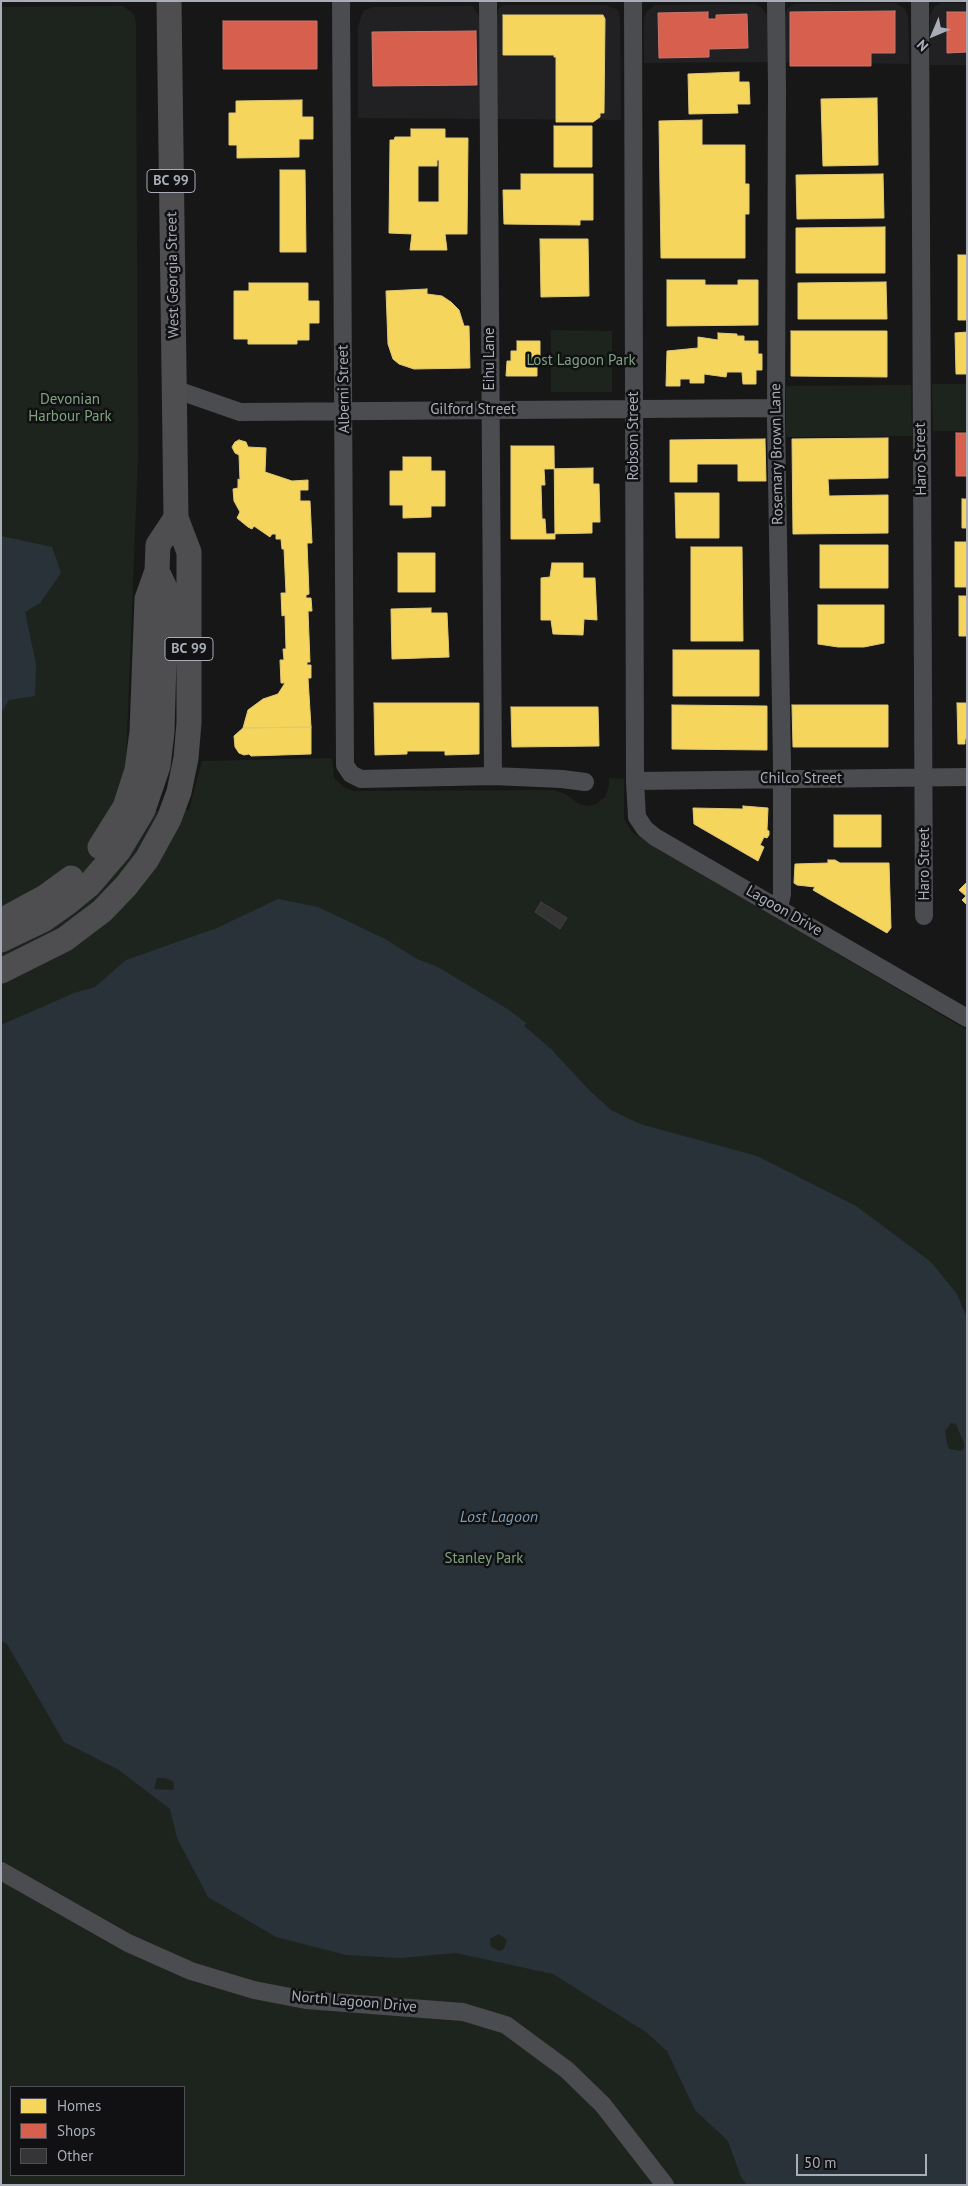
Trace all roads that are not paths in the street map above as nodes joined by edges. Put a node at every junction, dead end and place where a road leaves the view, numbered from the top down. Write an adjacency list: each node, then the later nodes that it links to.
1 (169, 1): 7 (highway, West Georgia Street / BC 99)
2 (341, 1): 11 (street, Alberni Street)
3 (488, 1): 10 (street, Eihu Lane)
4 (632, 1): 9 (street, Robson Street)
5 (776, 1): 8 (street, Rosemary Brown Lane)
6 (920, 1): 17 (street, Haro Street)
7 (174, 389): 11 (street, Gilford Street); 12 (highway, West Georgia Street / BC 99)
8 (776, 408): 9 (street, Gilford Street); 16 (street, Rosemary Brown Lane)
9 (634, 409): 10 (street, Gilford Street); 18 (street, Robson Street)
10 (491, 410): 11 (street, Gilford Street); 14 (street, Eihu Lane)
11 (344, 411): 14 (street, Alberni Street)
12 (176, 518): 13 (highway, BC 99); 25 (highway, West Georgia Street / BC 99)
13 (157, 571): 20 (highway); 20 (highway, BC 99)
14 (492, 776): 19 (street)
15 (967, 778): 17 (street, Chilco Street)
16 (782, 779): 17 (street, Chilco Street); 18 (street, Chilco Street); 21 (street, Rosemary Brown Lane)
17 (925, 779): 22 (street, Haro Street)
18 (635, 781): 21 (street, Lagoon Drive)
19 (585, 782)
20 (134, 808): 23 (highway); 24 (highway, BC 99)
21 (779, 907): 26 (street, Lagoon Drive)
22 (924, 916)
23 (1, 921)
24 (1, 940)
25 (1, 971)
26 (967, 1018)
27 (1, 1871): 28 (street, North Lagoon Drive)
28 (665, 2185)

